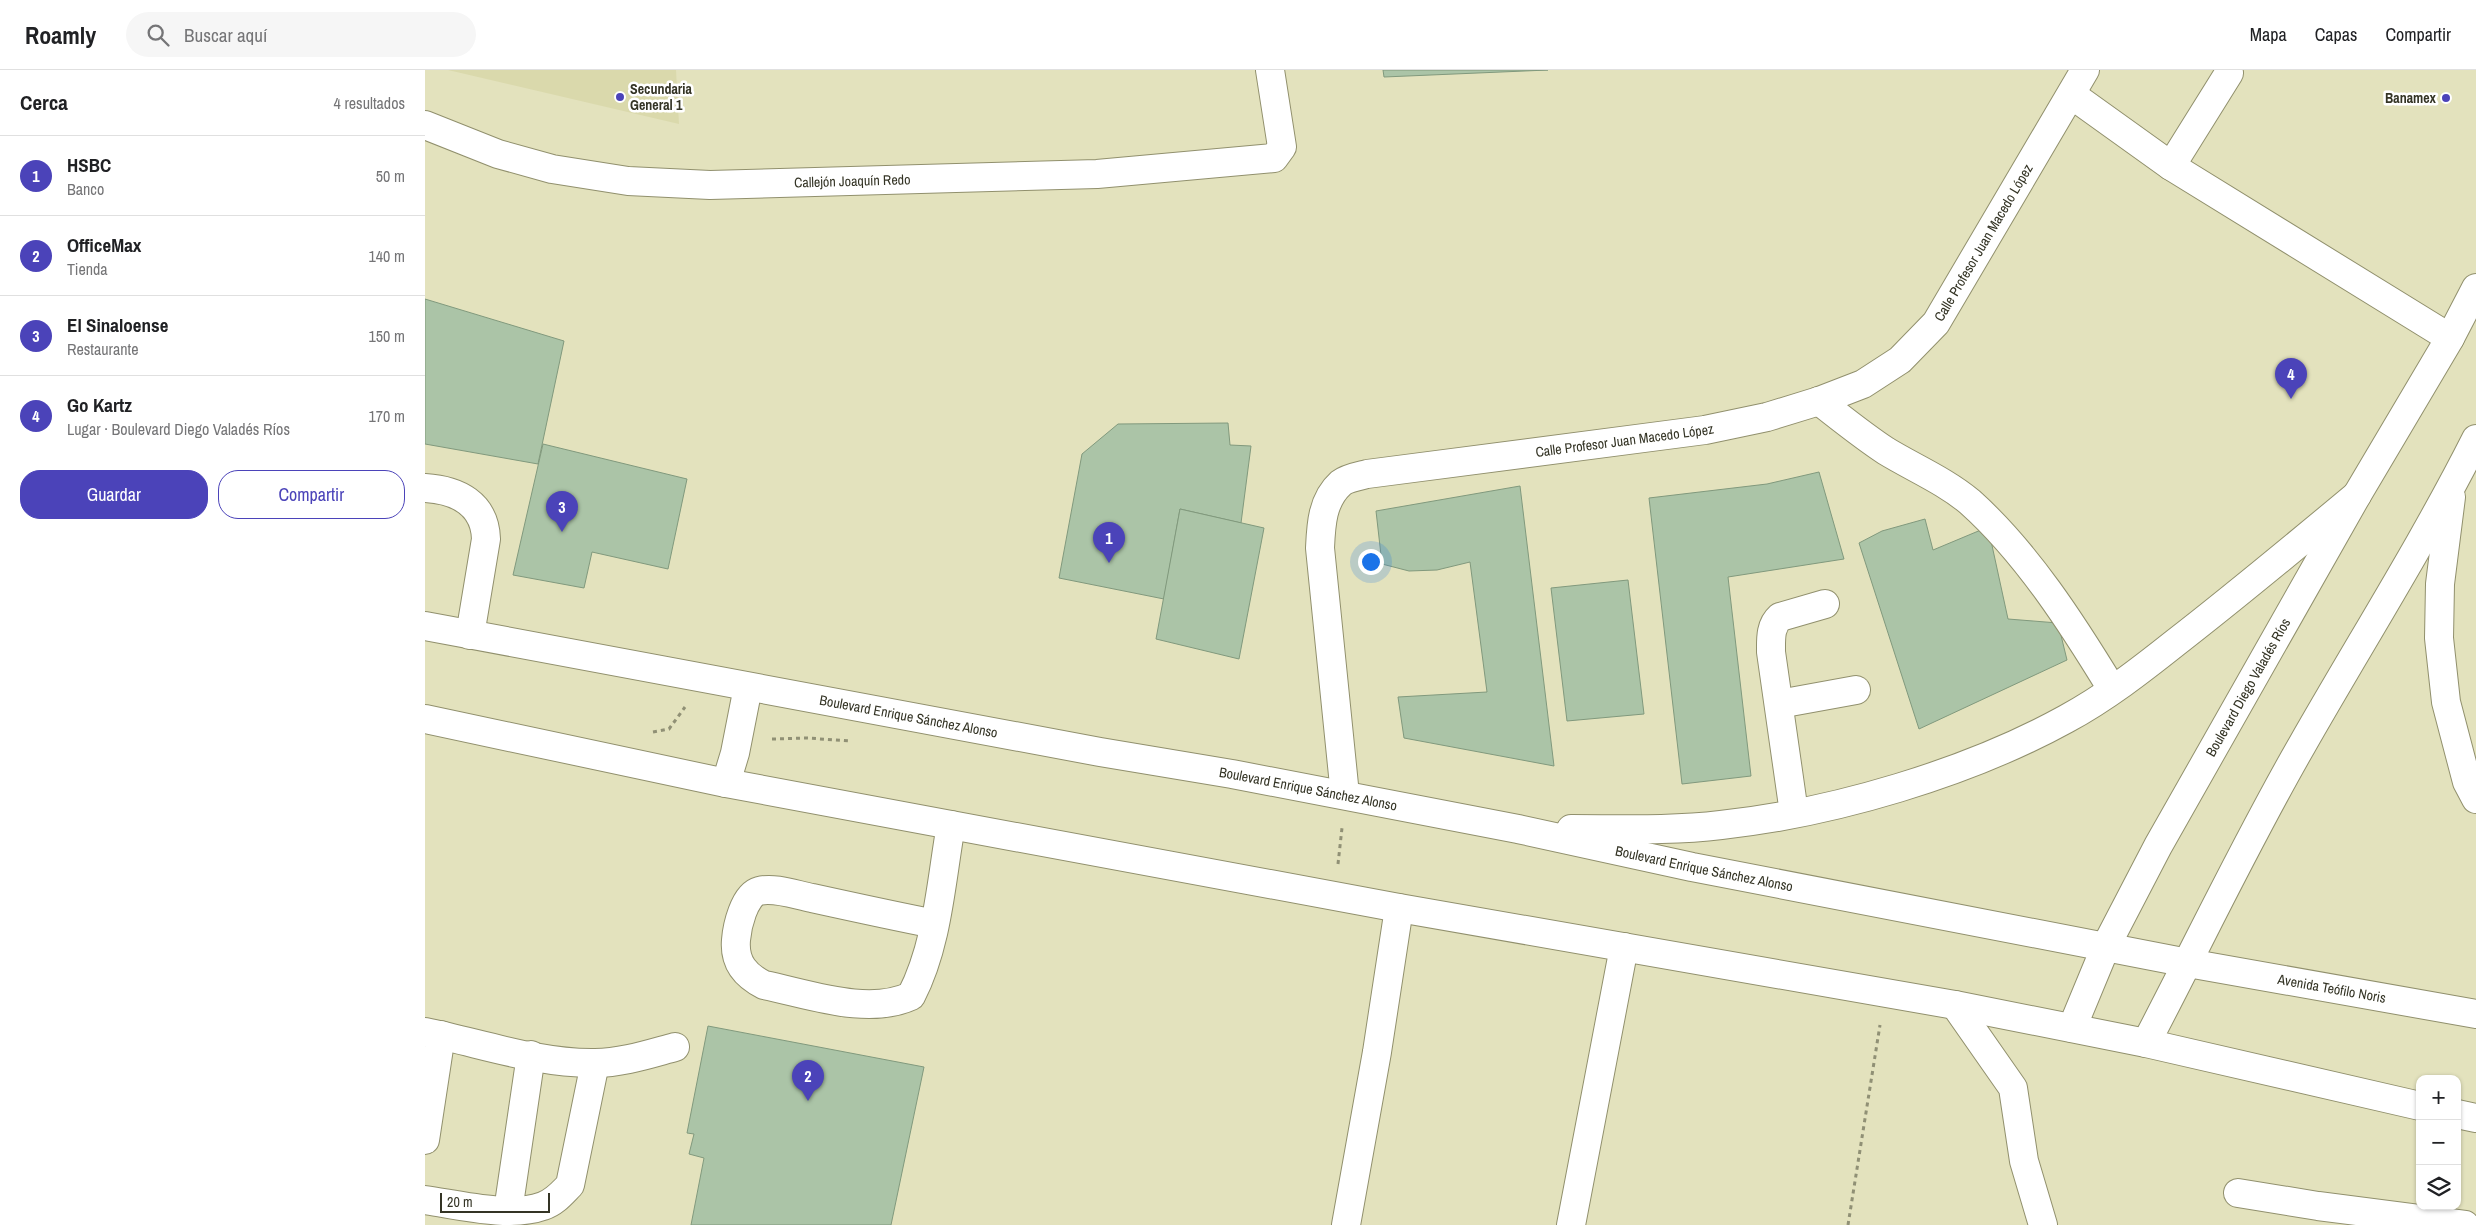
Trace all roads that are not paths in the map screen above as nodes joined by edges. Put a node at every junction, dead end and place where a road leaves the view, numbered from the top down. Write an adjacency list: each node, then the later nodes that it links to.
1 (1270, 70): 5 (main road, Callejón Joaquín Redo)
2 (2085, 70): 4 (main road, Calle Profesor Juan Macedo López)
3 (2229, 73): 6 (main road)
4 (2072, 95): 6 (main road); 9 (main road, Calle Profesor Juan Macedo López)
5 (425, 125)
6 (2171, 166): 8 (main road)
7 (2476, 288): 8 (main road, Boulevard Diego Valadés Ríos)
8 (2450, 338): 13 (main road, Boulevard Diego Valadés Ríos)
9 (1819, 401): 18 (main road); 23 (main road, Calle Profesor Juan Macedo López)
10 (2476, 439): 11 (main road)
11 (2453, 485): 24 (main road); 32 (main road)
12 (425, 488): 16 (main road)
13 (2357, 495): 18 (main road); 30 (main road, Boulevard Diego Valadés Ríos)
14 (1825, 604): 20 (main road)
15 (425, 626): 16 (main road, Boulevard Enrique Sánchez Alonso)
16 (469, 634): 17 (main road, Boulevard Enrique Sánchez Alonso)
17 (749, 687): 22 (main road); 23 (main road, Boulevard Enrique Sánchez Alonso)
18 (2113, 689): 25 (main road)
19 (1856, 690): 20 (main road)
20 (1779, 704): 25 (main road)
21 (425, 719): 22 (main road)
22 (726, 783): 26 (main road)
23 (1345, 795): 27 (main road, Boulevard Enrique Sánchez Alonso)
24 (2476, 799)
25 (1795, 813): 27 (main road)
26 (951, 825): 28 (main road); 29 (main road)
27 (1518, 828): 30 (main road, Boulevard Enrique Sánchez Alonso)
28 (1399, 908): 31 (main road); 48 (main road)
29 (935, 924): 29 (main road)
30 (2106, 946): 32 (main road, Boulevard Enrique Sánchez Alonso); 35 (main road, Boulevard Diego Valadés Ríos)
31 (1625, 947): 33 (main road); 49 (main road)
32 (2188, 963): 34 (main road, Avenida Teófilo Noris); 37 (main road)
33 (1955, 1005): 35 (main road); 50 (main road)
34 (2476, 1014)
35 (2072, 1028): 37 (main road)
36 (433, 1034): 39 (main road); 44 (main road)
37 (2146, 1043): 41 (main road)
38 (675, 1047): 40 (main road)
39 (531, 1055): 40 (main road); 47 (main road)
40 (595, 1063): 47 (main road)
41 (2416, 1105)
42 (2461, 1115): 43 (main road)
43 (2476, 1118)
44 (425, 1140)
45 (2238, 1193): 51 (main road)
46 (425, 1200): 47 (main road)
47 (508, 1211)
48 (1346, 1225)
49 (1571, 1225)
50 (2043, 1225)
51 (2465, 1225)

